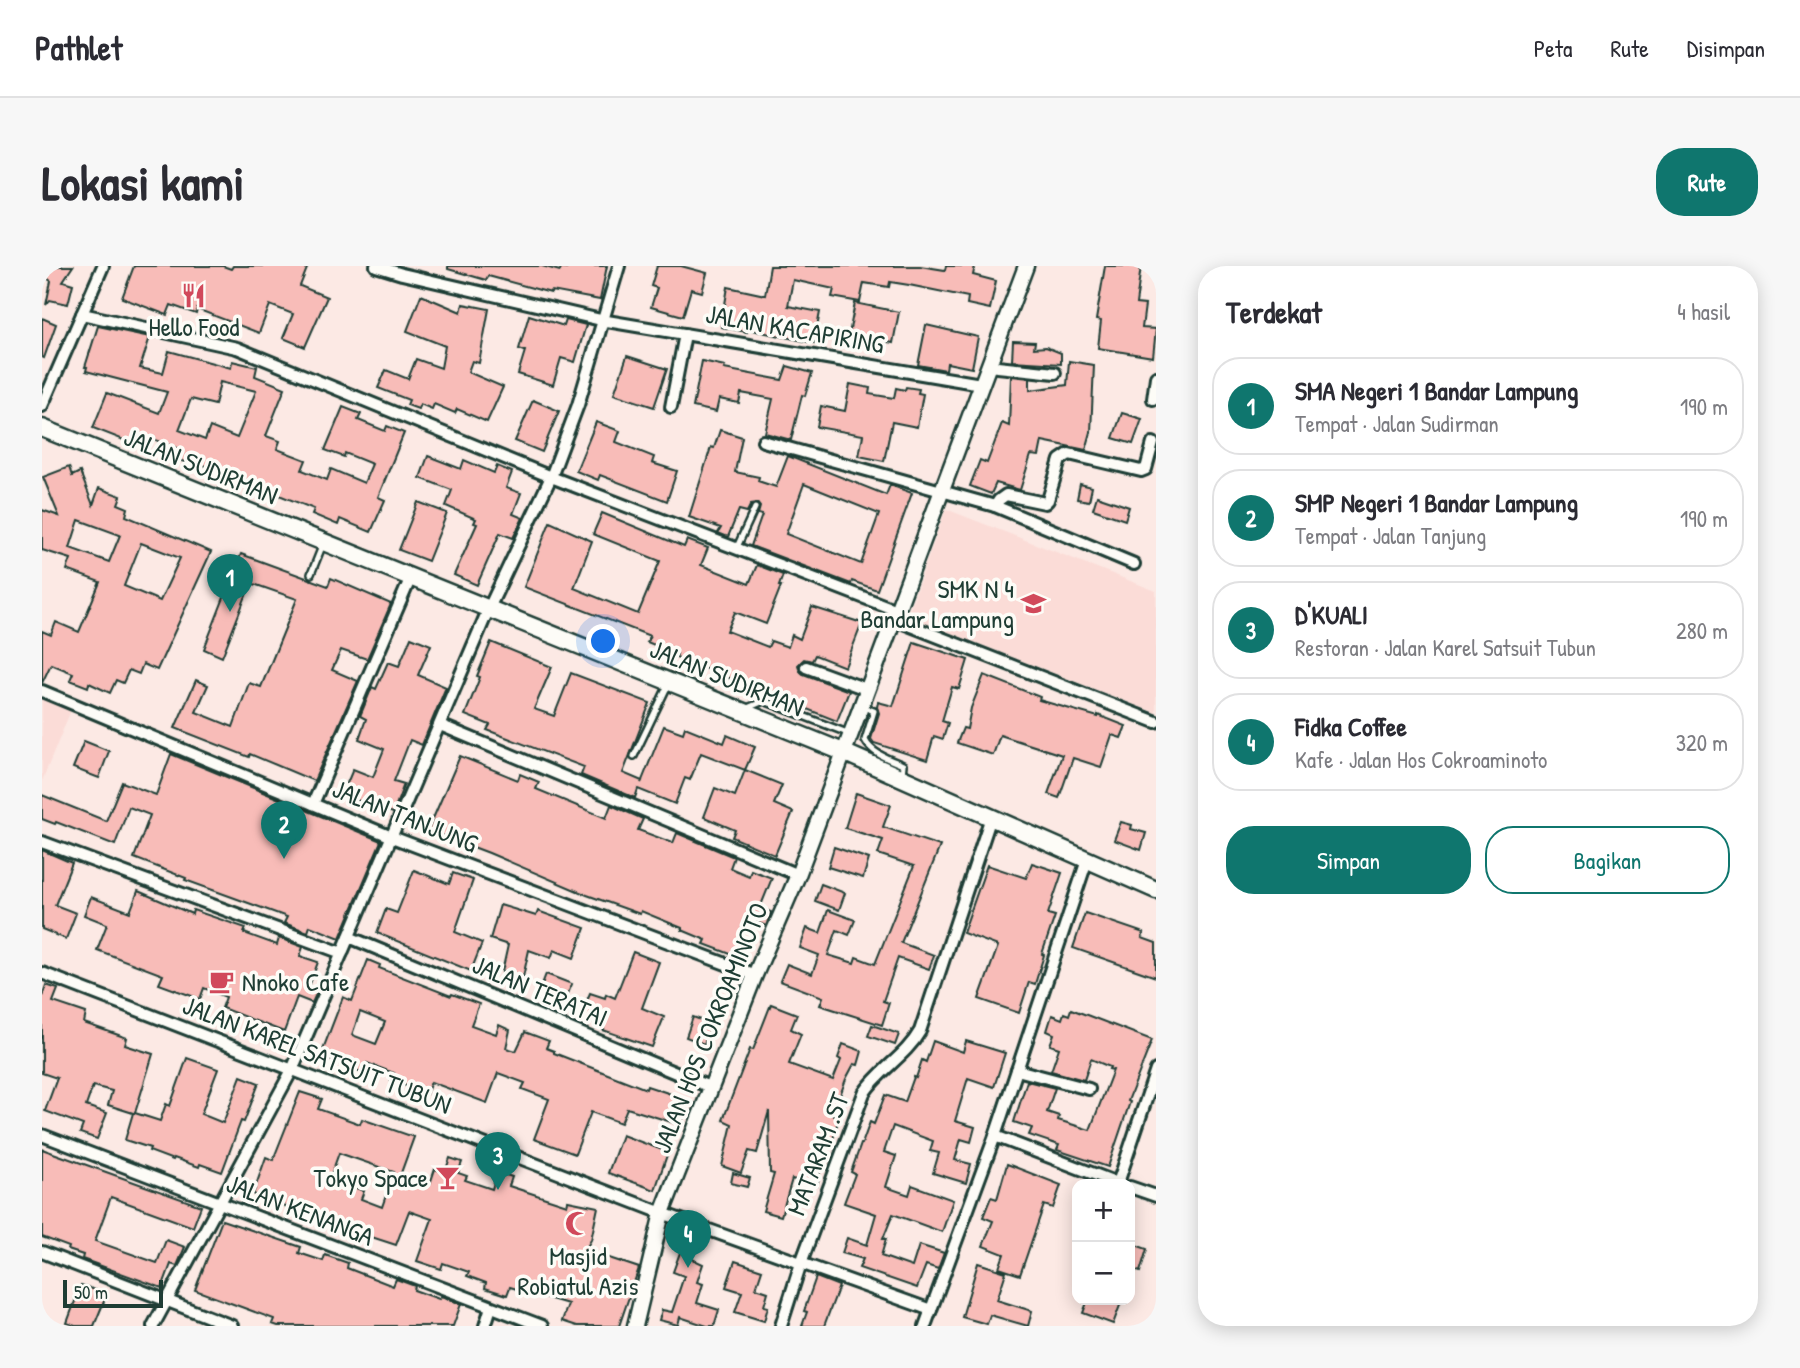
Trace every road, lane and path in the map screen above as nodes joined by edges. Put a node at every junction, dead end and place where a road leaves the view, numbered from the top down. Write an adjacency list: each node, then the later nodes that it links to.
1 (376, 266): 6 (street, JALAN KACAPIRING)
2 (619, 266): 6 (street)
3 (1026, 266): 8 (street, JALAN HOS COKROAMINOTO)
4 (99, 267): 5 (street)
5 (82, 314): 13 (street); 18 (street)
6 (601, 320): 7 (street, JALAN KACAPIRING); 18 (street)
7 (685, 334): 11 (street, JALAN KACAPIRING); 14 (street)
8 (988, 366): 9 (street); 11 (street, JALAN HOS COKROAMINOTO)
9 (1055, 373)
10 (1156, 377): 12 (street)
11 (981, 384): 19 (street, JALAN HOS COKROAMINOTO)
12 (1153, 399)
13 (42, 403)
14 (671, 407)
15 (42, 428): 22 (main road, JALAN SUDIRMAN)
16 (763, 441): 19 (street)
17 (1153, 443): 20 (street)
18 (551, 477): 23 (street); 27 (street)
19 (942, 489): 20 (street); 28 (street, JALAN HOS COKROAMINOTO)
20 (995, 506): 24 (street)
21 (755, 508): 23 (lane)
22 (324, 542): 25 (lane); 26 (main road, JALAN SUDIRMAN)
23 (737, 547): 28 (street)
24 (1134, 564)
25 (311, 574)
26 (411, 577): 27 (main road, JALAN SUDIRMAN); 41 (street)
27 (489, 608): 30 (main road, JALAN SUDIRMAN); 36 (street)
28 (895, 614): 31 (street, JALAN HOS COKROAMINOTO); 35 (street)
29 (806, 667): 31 (street)
30 (669, 681): 34 (main road, JALAN SUDIRMAN); 39 (lane)
31 (866, 689): 33 (street, JALAN HOS COKROAMINOTO)
32 (42, 691): 41 (street, JALAN TANJUNG)
33 (860, 706): 37 (street, JALAN HOS COKROAMINOTO); 40 (lane)
34 (743, 711): 37 (lane); 38 (main road, JALAN SUDIRMAN)
35 (1156, 722)
36 (440, 725): 43 (street); 46 (street)
37 (850, 734): 38 (street, JALAN HOS COKROAMINOTO)
38 (843, 751): 40 (main road, JALAN SUDIRMAN); 46 (street, JALAN HOS COKROAMINOTO)
39 (635, 756)
40 (901, 777): 42 (main road, JALAN SUDIRMAN)
41 (313, 804): 43 (street, JALAN TANJUNG)
42 (990, 817): 45 (main road, JALAN SUDIRMAN); 66 (street, MATARAM .ST)
43 (392, 836): 48 (street); 51 (street, JALAN TANJUNG)
44 (42, 842): 49 (street)
45 (1087, 860): 47 (main road, JALAN SUDIRMAN); 53 (street)
46 (798, 875): 51 (street, JALAN HOS COKROAMINOTO)
47 (1156, 890)
48 (349, 937): 49 (street); 55 (street, JALAN TERATAI)
49 (342, 953): 52 (street)
50 (42, 973): 52 (street, JALAN KAREL SATSUIT TUBUN)
51 (755, 975): 55 (street, JALAN HOS COKROAMINOTO)
52 (292, 1070): 63 (street); 64 (street, JALAN KAREL SATSUIT TUBUN)
53 (1017, 1070): 56 (street); 58 (street)
54 (1156, 1070): 60 (street)
55 (712, 1088): 64 (street, JALAN HOS COKROAMINOTO)
56 (1089, 1089)
57 (42, 1135): 63 (street, JALAN KENANGA)
58 (995, 1136): 59 (street); 69 (street)
59 (1106, 1179)
60 (1121, 1179)
61 (1135, 1189): 62 (street)
62 (1156, 1196)
63 (220, 1204): 67 (street); 68 (street, JALAN KENANGA)
64 (662, 1213): 66 (street, JALAN KAREL SATSUIT TUBUN); 74 (street, JALAN HOS COKROAMINOTO)
65 (42, 1252): 67 (street)
66 (801, 1263): 69 (street, JALAN KAREL SATSUIT TUBUN); 75 (street, MATARAM .ST)
67 (167, 1301): 70 (street); 71 (street)
68 (491, 1307): 72 (street); 73 (street, JALAN KENANGA)
69 (931, 1310): 76 (street)
70 (153, 1326)
71 (232, 1326)
72 (485, 1326)
73 (542, 1326)
74 (635, 1326)
75 (781, 1326)
76 (925, 1326)

